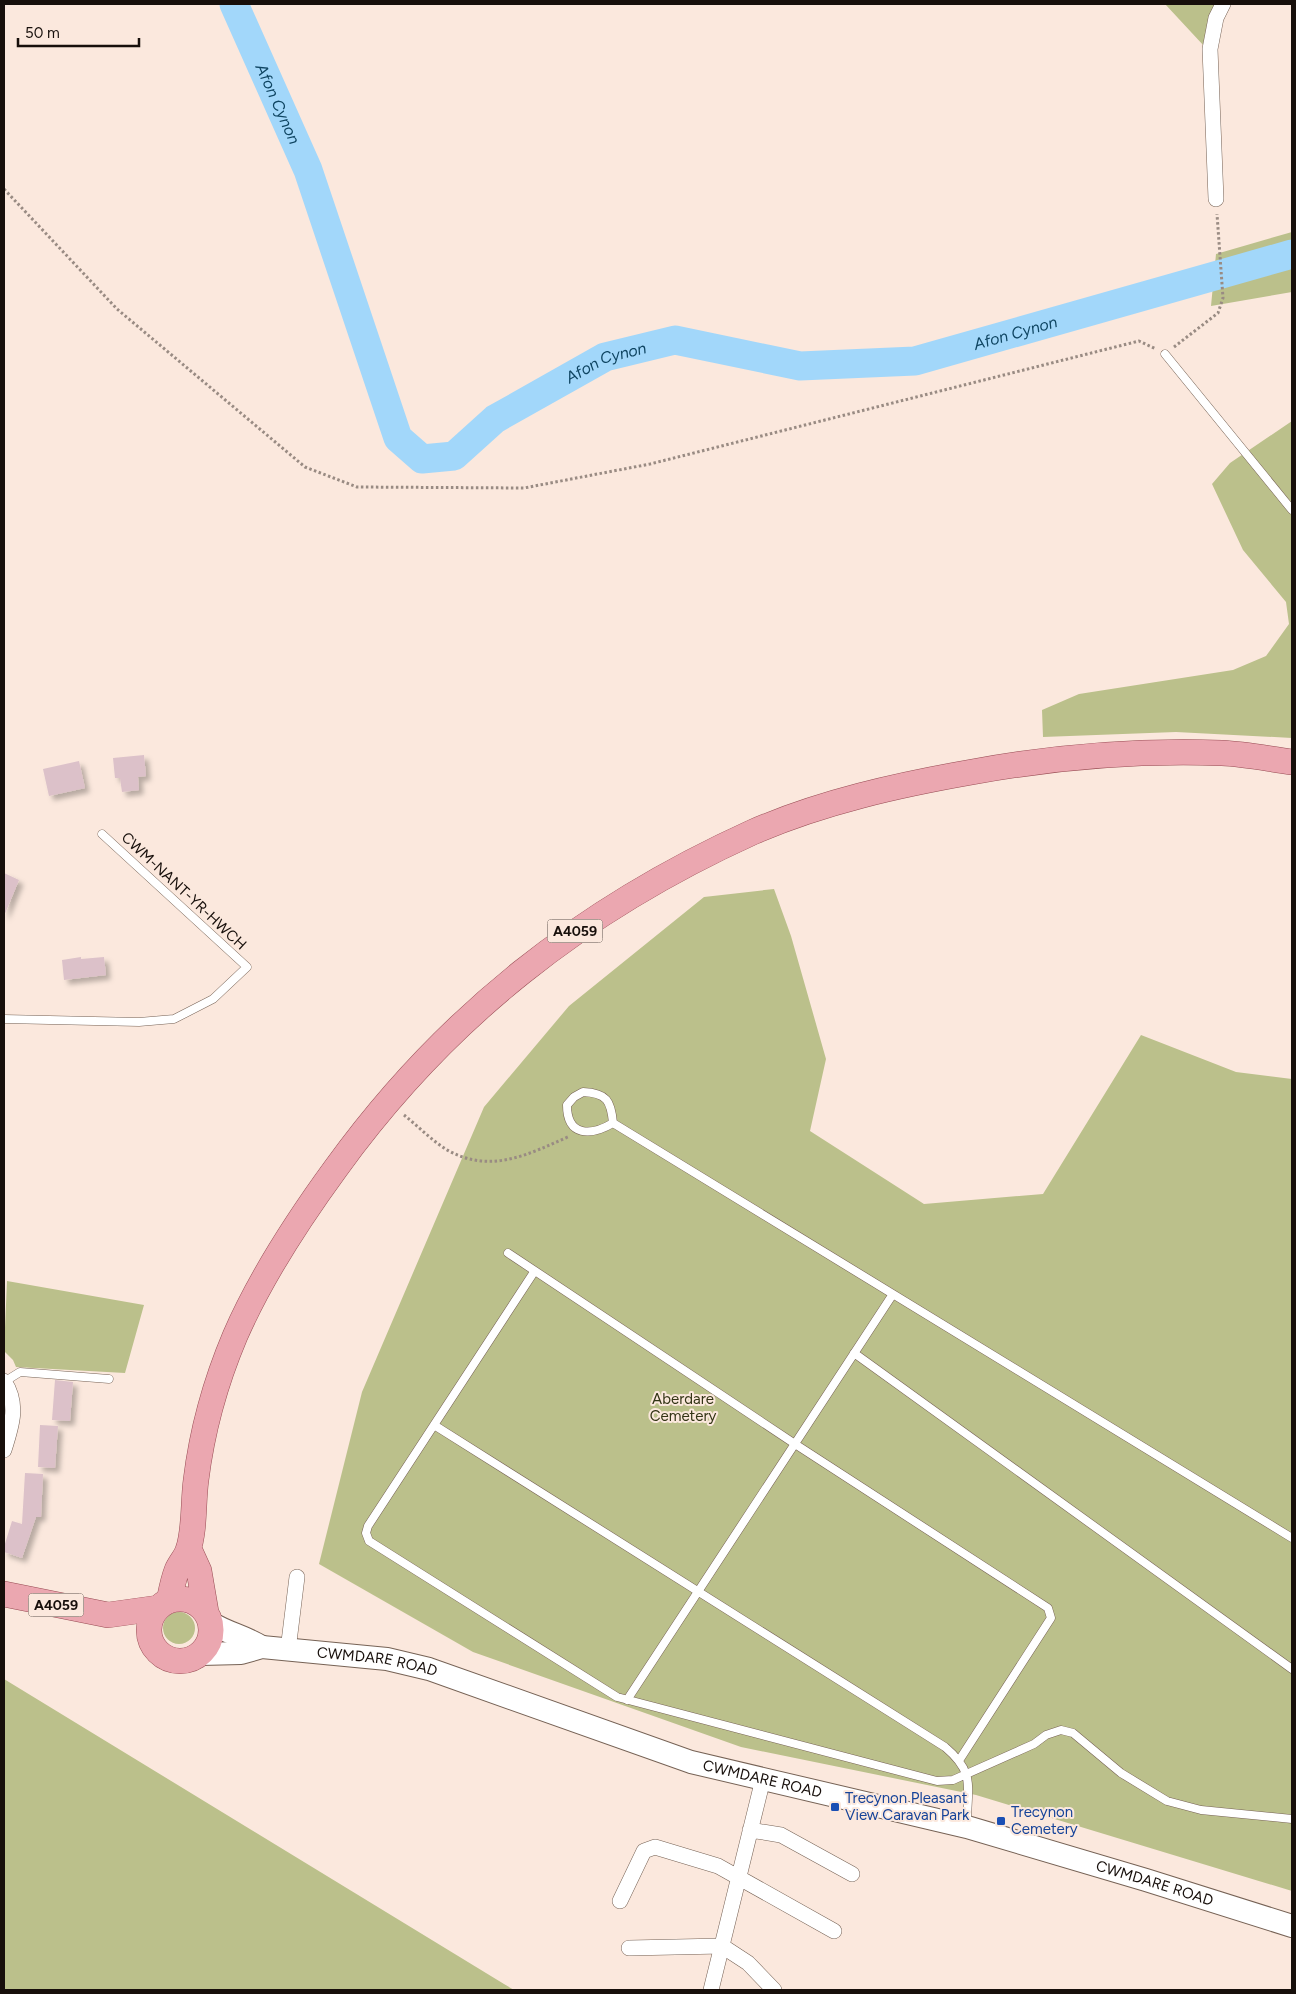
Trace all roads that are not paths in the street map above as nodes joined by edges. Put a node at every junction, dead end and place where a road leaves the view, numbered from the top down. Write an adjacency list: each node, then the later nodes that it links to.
1 (1224, 4): 2 (street)
2 (1216, 199)
3 (1165, 354): 4 (lane)
4 (1292, 510)
5 (1292, 762): 19 (main road, A4059)
6 (102, 834): 7 (lane, CWM-NANT-YR-HWCH)
7 (4, 1019)
8 (613, 1123): 8 (lane); 11 (lane)
9 (508, 1253): 10 (lane)
10 (534, 1272): 15 (lane); 16 (lane)
11 (893, 1294): 12 (lane); 18 (lane)
12 (854, 1353): 16 (lane); 30 (lane)
13 (109, 1379): 14 (lane)
14 (4, 1381): 17 (street)
15 (434, 1425): 21 (lane); 31 (lane)
16 (795, 1444): 21 (lane); 32 (lane)
17 (4, 1450)
18 (1292, 1538)
19 (189, 1549): 23 (main road, A4059); 25 (main road, A4059)
20 (297, 1576): 28 (street)
21 (699, 1592): 31 (lane); 32 (lane)
22 (4, 1594): 24 (main road, A4059)
23 (163, 1604): 24 (main road, A4059); 25 (main road); 26 (main road)
24 (108, 1615): 26 (main road, A4059)
25 (208, 1618): 27 (main road, CWMDARE ROAD); 29 (main road)
26 (151, 1642): 29 (main road)
27 (262, 1647): 28 (main road, CWMDARE ROAD); 29 (main road, CWMDARE ROAD)
28 (288, 1650): 34 (main road, CWMDARE ROAD)
29 (201, 1654)
30 (1292, 1669)
31 (627, 1700): 33 (lane)
32 (960, 1759): 33 (lane)
33 (968, 1774): 35 (lane); 36 (lane)
34 (763, 1779): 36 (main road, CWMDARE ROAD); 37 (street)
35 (1292, 1819)
36 (967, 1828): 41 (main road, CWMDARE ROAD)
37 (750, 1830): 38 (street); 39 (street)
38 (852, 1874)
39 (739, 1877): 40 (street); 42 (street); 43 (street)
40 (620, 1901)
41 (1292, 1926)
42 (834, 1931)
43 (722, 1946): 44 (street); 45 (street); 46 (street)
44 (629, 1948)
45 (711, 1990)
46 (774, 1990)

